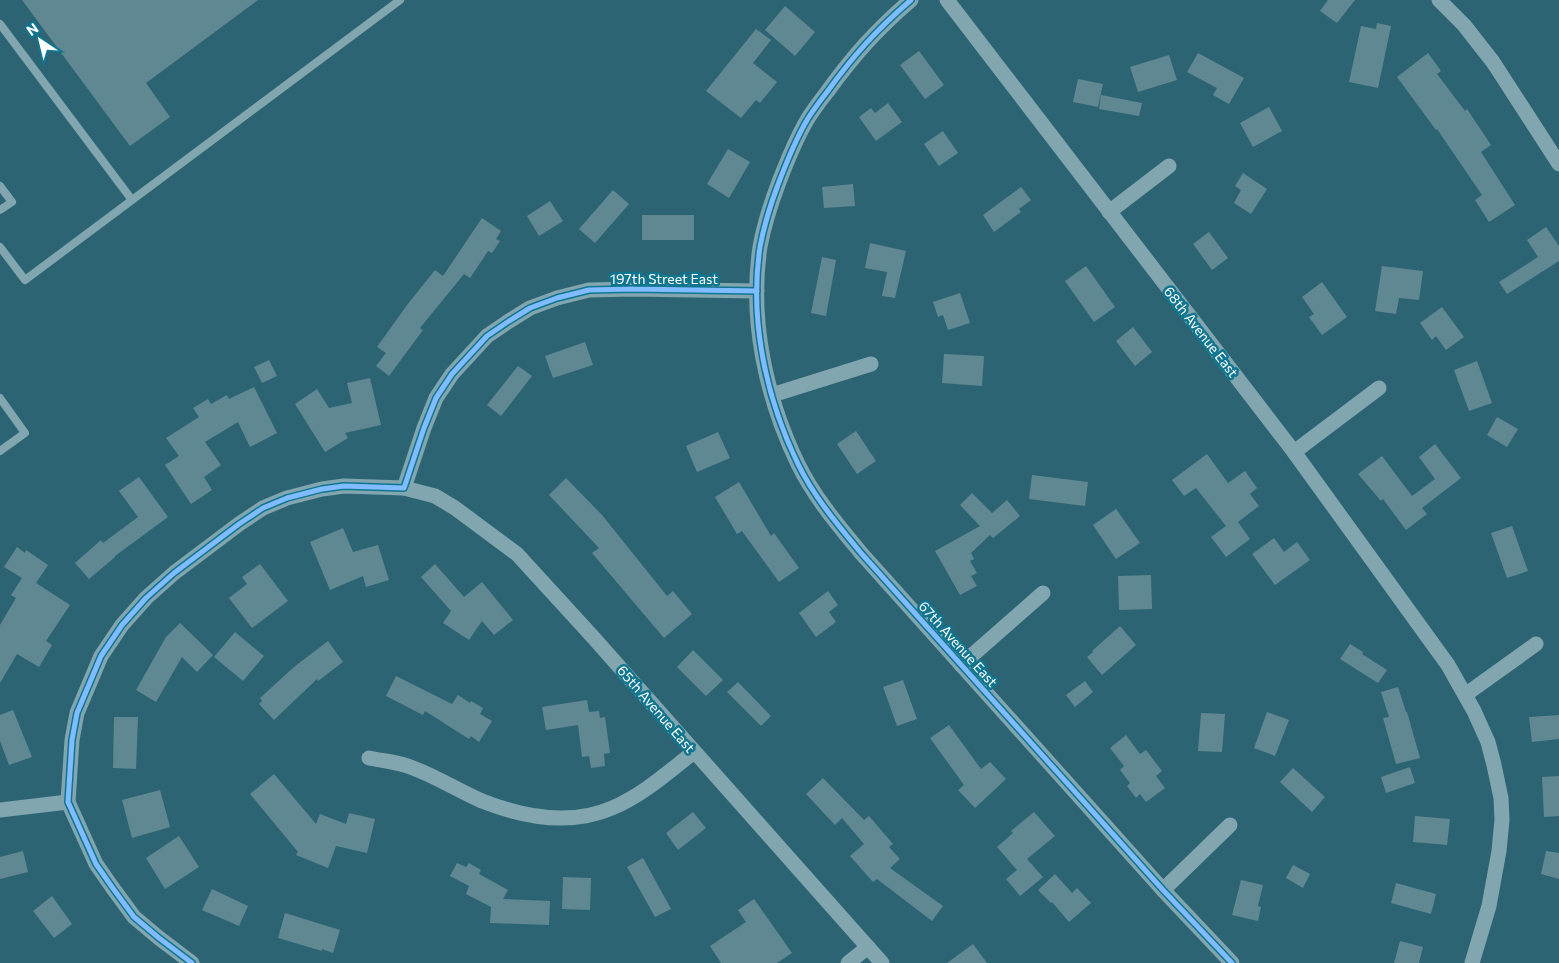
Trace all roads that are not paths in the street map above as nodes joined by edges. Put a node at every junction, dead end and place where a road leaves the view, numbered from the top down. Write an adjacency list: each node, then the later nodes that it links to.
1 (400, 0): 9 (lane)
2 (911, 0): 13 (street)
3 (947, 0): 11 (street, 68th Avenue East)
4 (1439, 0): 6 (street)
5 (0, 24): 9 (lane)
6 (1559, 164)
7 (1169, 166): 11 (street)
8 (0, 186): 10 (lane)
9 (132, 200): 12 (lane)
10 (0, 210)
11 (1109, 212): 19 (street, 68th Avenue East)
12 (0, 246)
13 (757, 291): 16 (street, 67th Avenue East); 20 (street, 197th Street East)
14 (871, 364): 16 (street)
15 (1379, 388): 19 (street)
16 (772, 395): 23 (street, 67th Avenue East)
17 (0, 398): 18 (lane)
18 (0, 451)
19 (1294, 452): 24 (street, 68th Avenue East)
20 (404, 488): 25 (street, 65th Avenue East); 27 (street)
21 (1043, 593): 23 (street, 67th Avenue East)
22 (1536, 644): 24 (street)
23 (961, 665): 30 (street, 67th Avenue East)
24 (1465, 695): 36 (street, 68th Avenue East)
25 (694, 752): 26 (street); 31 (street, 65th Avenue East)
26 (369, 758)
27 (68, 802): 28 (street); 32 (street)
28 (0, 810)
29 (1230, 825): 30 (street)
30 (1163, 890): 35 (street, 67th Avenue East)
31 (868, 947): 33 (street); 34 (street, 65th Avenue East)
32 (192, 963)
33 (848, 963)
34 (882, 963)
35 (1232, 963)
36 (1472, 963)

